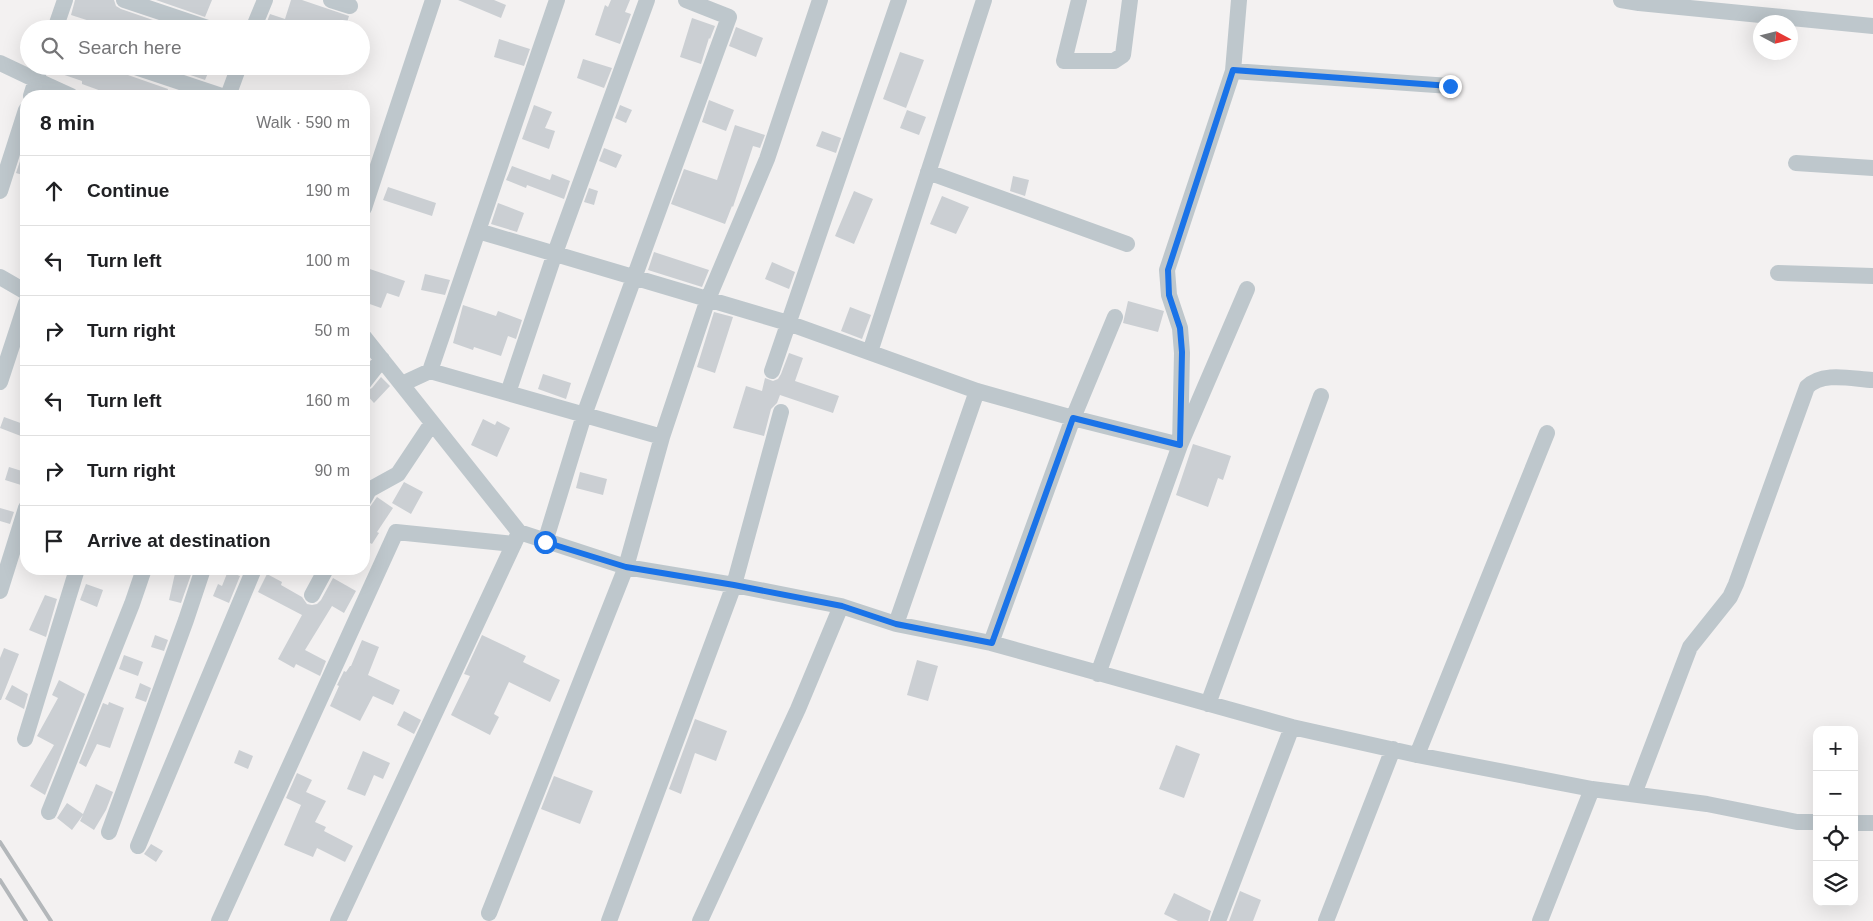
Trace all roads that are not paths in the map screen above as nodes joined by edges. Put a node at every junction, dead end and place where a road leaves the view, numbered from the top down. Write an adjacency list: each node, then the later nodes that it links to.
1 (65, 0): 18 (street)
2 (124, 0): 19 (street)
3 (265, 0): 20 (street)
4 (330, 0): 17 (street)
5 (433, 0): 38 (street)
6 (558, 0): 40 (street)
7 (647, 0): 42 (street)
8 (686, 0): 44 (street)
9 (820, 0): 49 (street)
10 (899, 0): 52 (street)
11 (984, 0): 37 (street)
12 (1079, 0): 13 (street)
13 (1130, 0)
14 (1239, 0): 24 (street)
15 (1622, 0): 16 (street)
16 (1639, 2): 21 (street)
17 (350, 6)
18 (58, 20)
19 (184, 20)
20 (257, 20)
21 (1873, 26)
22 (0, 62): 23 (street)
23 (20, 68)
24 (1233, 70): 29 (street); 71 (street)
25 (37, 75): 30 (street)
26 (41, 75): 31 (street)
27 (159, 75): 32 (street)
28 (236, 75): 33 (street)
29 (1450, 86)
30 (33, 90)
31 (62, 90)
32 (204, 90)
33 (230, 90)
34 (20, 129): 39 (street)
35 (1796, 163): 36 (street)
36 (1873, 168)
37 (928, 172): 41 (street); 54 (street)
38 (370, 190)
39 (0, 191)
40 (478, 231): 42 (street); 56 (street)
41 (1127, 244)
42 (555, 253): 44 (street); 63 (street)
43 (1778, 273): 45 (street)
44 (634, 276): 49 (street); 66 (street)
45 (1873, 276)
46 (0, 277): 47 (street)
47 (20, 289)
48 (1247, 289): 71 (street)
49 (708, 299): 52 (street); 70 (street)
50 (1115, 317): 67 (street)
51 (20, 321): 60 (street)
52 (788, 323): 54 (street); 57 (street)
53 (370, 344): 55 (street)
54 (870, 352): 62 (street)
55 (382, 359): 58 (street); 61 (street)
56 (430, 371): 61 (street); 63 (street)
57 (772, 371)
58 (370, 374)
59 (1873, 380): 95 (street)
60 (0, 382)
61 (402, 384): 68 (street)
62 (978, 391): 67 (street); 86 (street)
63 (508, 393): 66 (street)
64 (1321, 396): 89 (street)
65 (781, 412): 82 (street)
66 (584, 415): 70 (street); 75 (street)
67 (1073, 418): 71 (street); 87 (street)
68 (432, 423): 72 (street); 74 (street)
69 (1547, 434): 93 (street)
70 (662, 437): 76 (street)
71 (1180, 445): 88 (street)
72 (370, 489)
73 (20, 527): 83 (street)
74 (516, 538): 75 (street); 103 (street); 104 (street)
75 (545, 542): 76 (street)
76 (626, 567): 82 (street); 102 (street)
77 (74, 575): 91 (street)
78 (142, 575): 96 (street)
79 (201, 575): 100 (street)
80 (251, 575): 101 (street)
81 (323, 575): 84 (street)
82 (734, 585): 85 (street); 105 (street)
83 (0, 591)
84 (312, 595)
85 (842, 606): 86 (street); 106 (street)
86 (896, 624): 87 (street)
87 (992, 643): 88 (street)
88 (1098, 674): 89 (street)
89 (1208, 704): 90 (street)
90 (1292, 727): 92 (street); 107 (street)
91 (25, 739)
92 (1393, 749): 93 (street); 108 (street)
93 (1417, 754): 94 (street)
94 (1592, 789): 95 (street); 109 (street)
95 (1634, 794): 97 (street)
96 (50, 812)
97 (1813, 822)
98 (1858, 823): 99 (street)
99 (1873, 823)
100 (109, 832)
101 (138, 846)
102 (489, 914)
103 (219, 921)
104 (338, 921)
105 (609, 921)
106 (700, 921)
107 (1218, 921)
108 (1326, 921)
109 (1540, 921)

